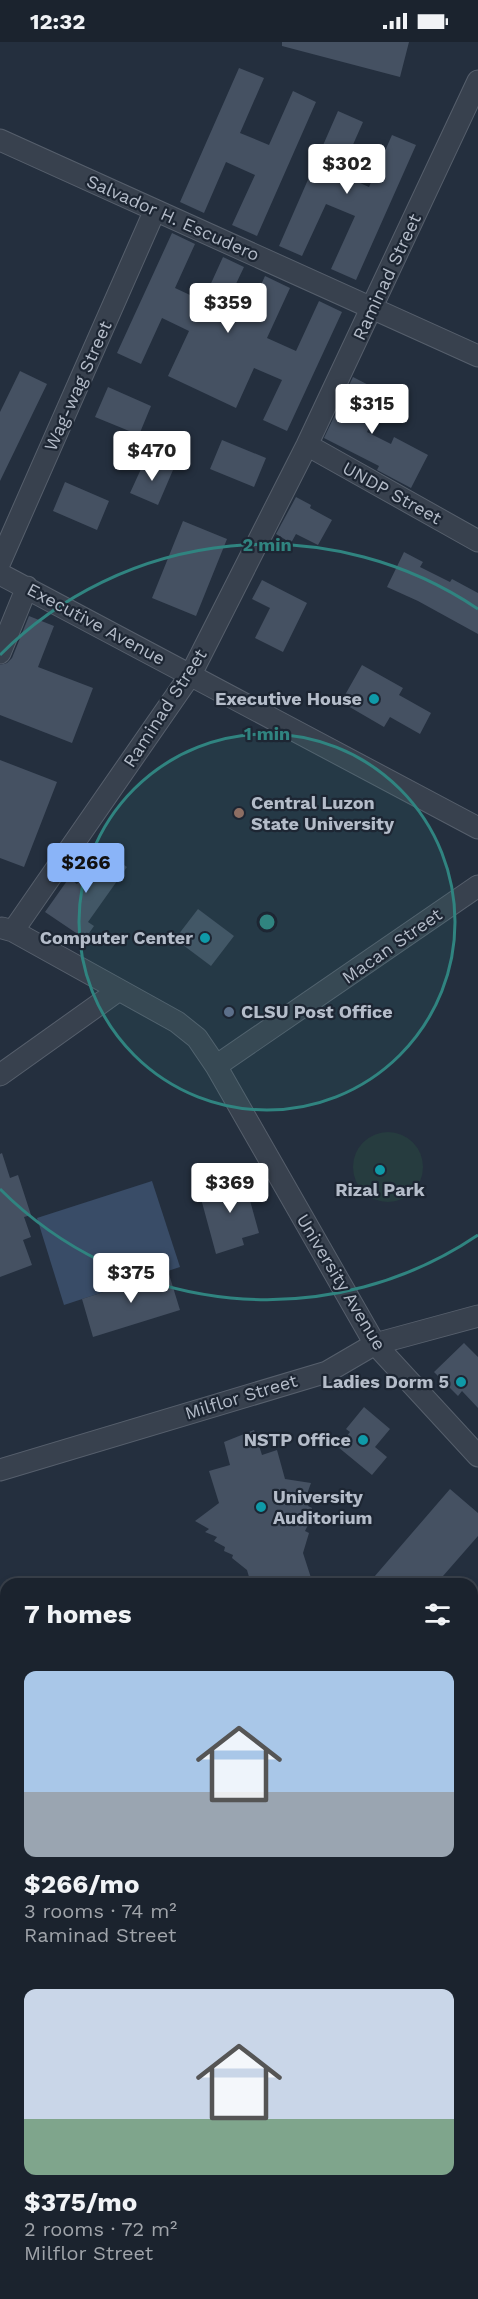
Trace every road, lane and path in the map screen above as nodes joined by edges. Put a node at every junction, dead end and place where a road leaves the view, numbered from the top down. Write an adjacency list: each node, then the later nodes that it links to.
1 (478, 81): 4 (street, Raminad Street)
2 (0, 140): 3 (street, Salvador H. Escudero)
3 (155, 210): 4 (street, Salvador H. Escudero); 8 (street, Wag-wag Street)
4 (373, 308): 5 (street, Salvador H. Escudero); 6 (street, Raminad Street)
5 (478, 356)
6 (307, 445): 7 (street, UNDP Street); 12 (street, Raminad Street)
7 (478, 541)
8 (0, 562)
9 (0, 574): 10 (street, Executive Avenue)
10 (27, 587): 11 (street); 12 (street, Executive Avenue)
11 (0, 653)
12 (192, 674): 13 (street, Executive Avenue); 15 (street, Raminad Street)
13 (478, 828)
14 (478, 886): 17 (street, Macan Street)
15 (6, 929): 16 (street, University Avenue)
16 (119, 990): 17 (street, University Avenue); 18 (street)
17 (216, 1066): 20 (street, University Avenue)
18 (0, 1075)
19 (478, 1316): 20 (street, Milflor Street)
20 (375, 1344): 21 (street, University Avenue); 22 (street, Milflor Street)
21 (478, 1456)
22 (0, 1470)

